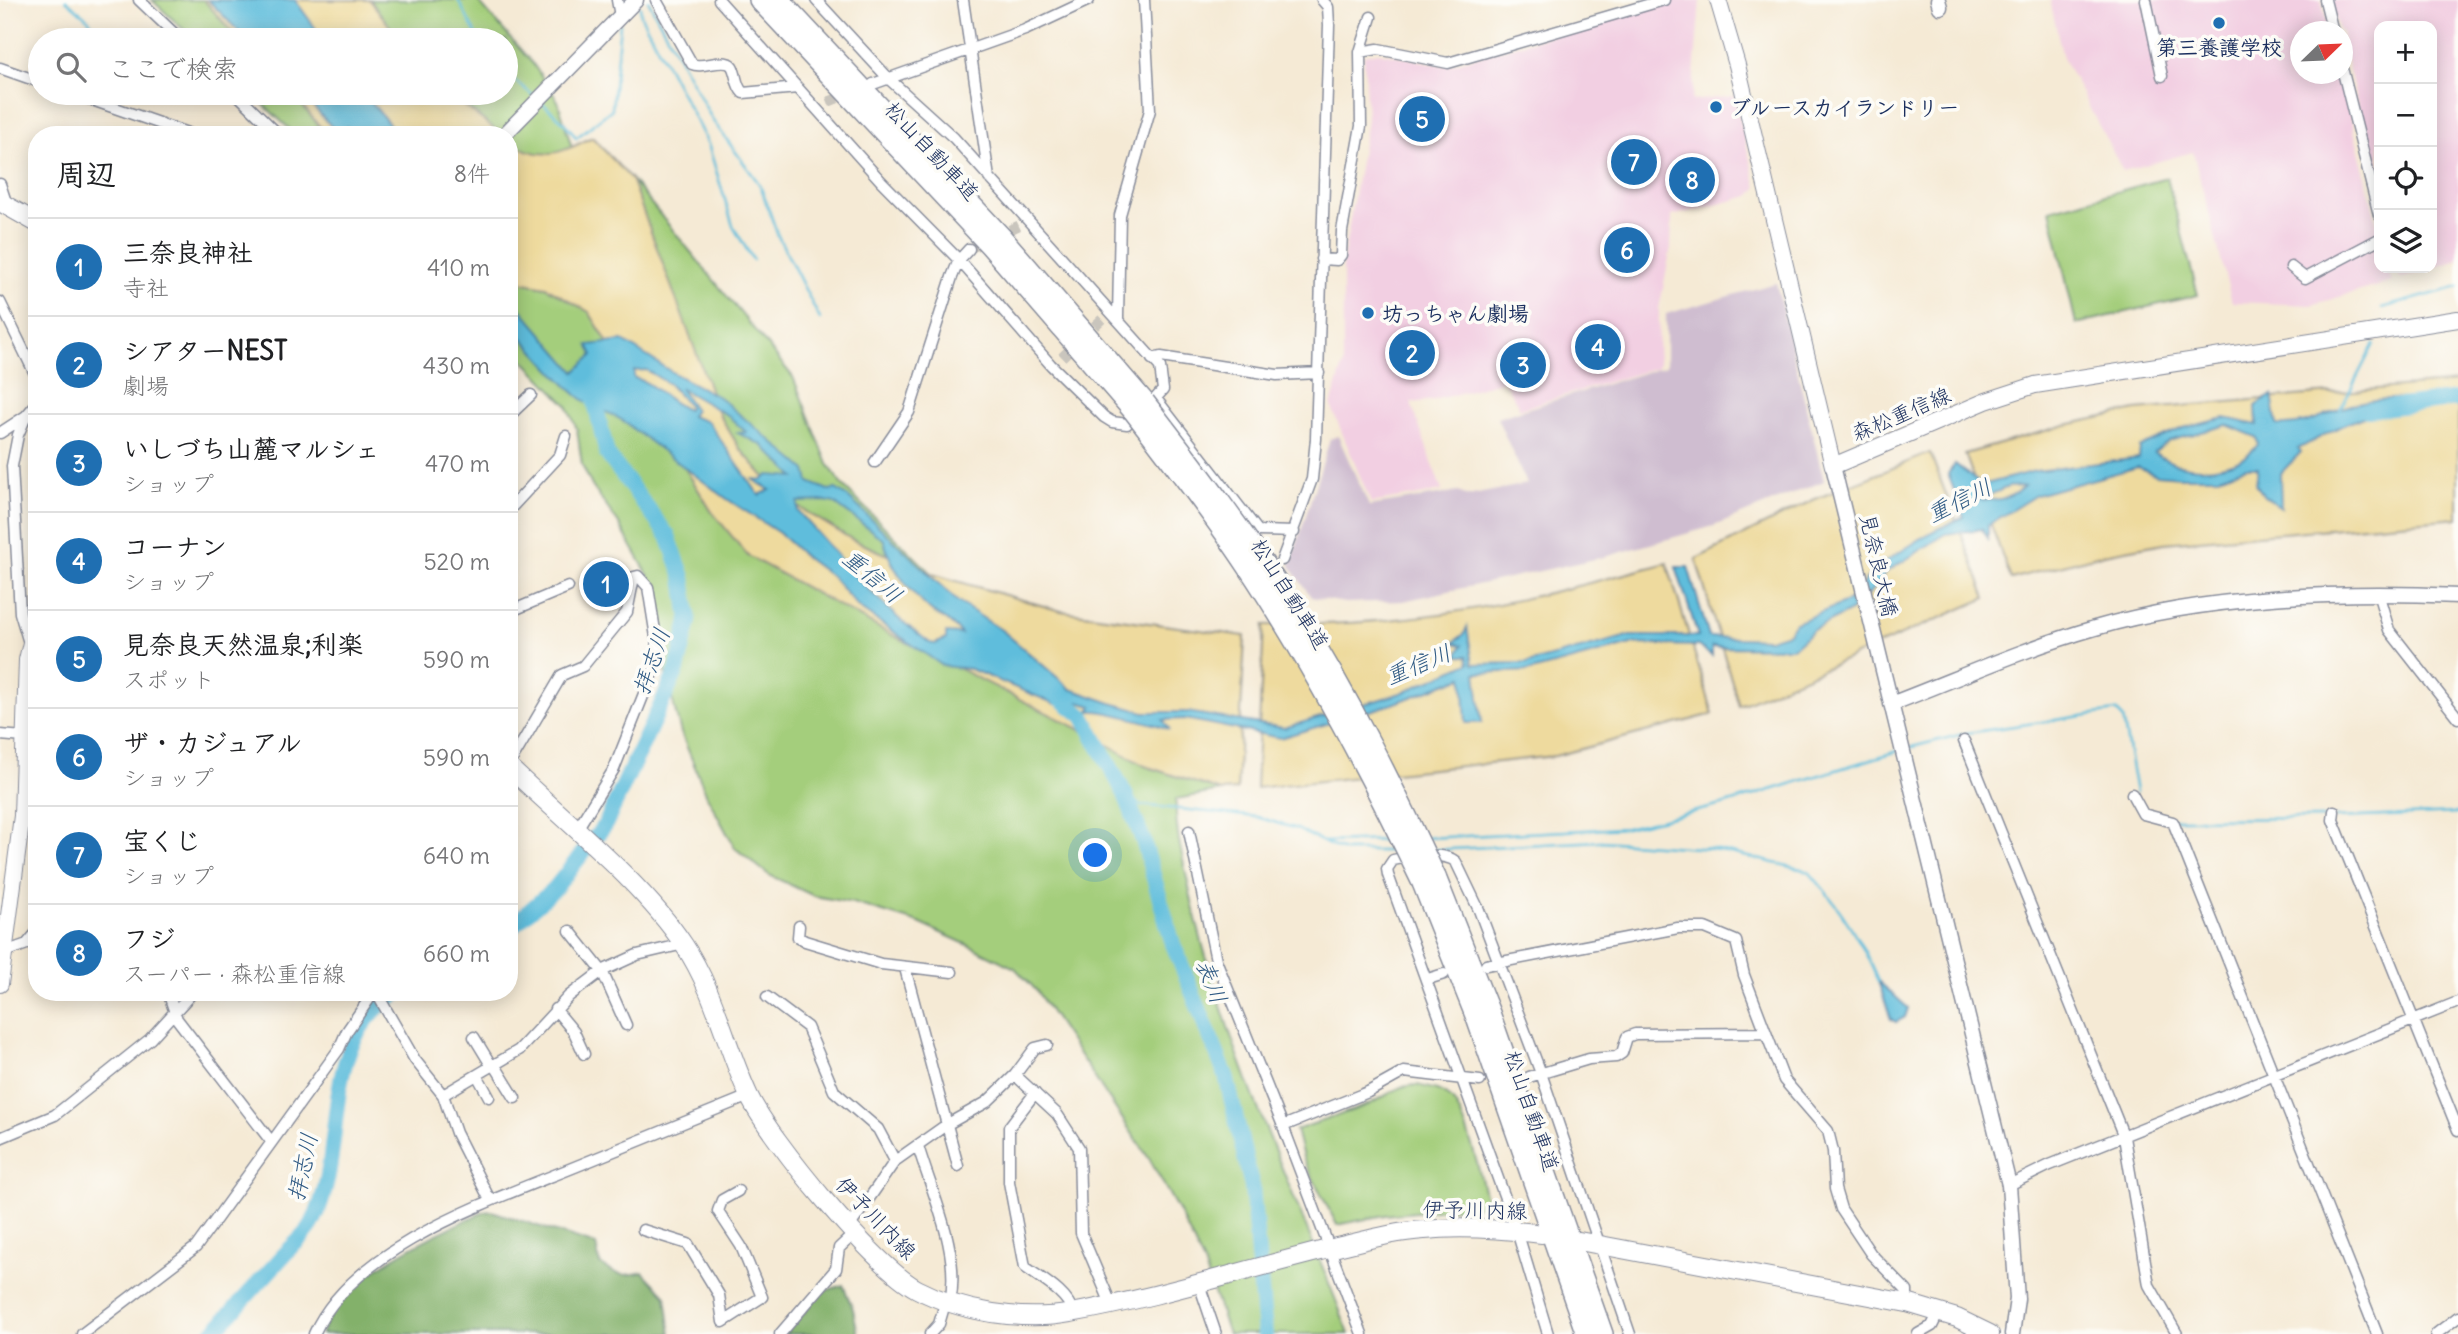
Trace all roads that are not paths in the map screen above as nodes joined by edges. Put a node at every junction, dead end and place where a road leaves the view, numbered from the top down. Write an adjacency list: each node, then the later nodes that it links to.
1 (139, 0): 20 (street)
2 (617, 0): 17 (street)
3 (636, 0): 17 (street)
4 (656, 0): 29 (street)
5 (719, 0): 29 (street)
6 (759, 0): 58 (highway, 松山自動車道)
7 (780, 0): 58 (highway, 松山自動車道)
8 (963, 0): 21 (street)
9 (1089, 0): 21 (street)
10 (1144, 0): 48 (street)
11 (1664, 0): 22 (street)
12 (1718, 0): 63 (main road, 森松重信線)
13 (2146, 0): 24 (street)
14 (2325, 0): 19 (street)
15 (820, 1): 26 (street)
16 (1329, 2): 44 (street)
17 (620, 16): 36 (street)
18 (1371, 18): 22 (street)
19 (2330, 21)
20 (168, 28)
21 (970, 52): 26 (street); 37 (street)
22 (1360, 52): 44 (street)
23 (0, 68): 25 (street)
24 (2162, 76)
25 (28, 78)
26 (890, 79): 27 (street); 37 (street)
27 (873, 84)
28 (2347, 84): 40 (street)
29 (798, 88): 33 (street)
30 (828, 102): 33 (street)
31 (107, 105): 34 (street)
32 (248, 105): 35 (street)
33 (816, 106): 45 (street)
34 (167, 126)
35 (270, 126)
36 (513, 126)
37 (989, 178): 48 (street)
38 (0, 184): 39 (street)
39 (4, 203): 41 (main road)
40 (2378, 210)
41 (28, 218)
42 (2374, 242): 46 (street)
43 (969, 249): 45 (street)
44 (1321, 259): 55 (street)
45 (960, 260): 54 (street); 62 (street)
46 (2291, 267)
47 (0, 302): 52 (street)
48 (1115, 314): 49 (street); 53 (street)
49 (1102, 319)
50 (2458, 319): 63 (main road, 森松重信線)
51 (1062, 356): 54 (street)
52 (28, 359)
53 (1152, 359): 55 (street); 58 (street)
54 (1051, 365): 58 (street)
55 (1319, 373): 65 (street)
56 (531, 395): 57 (street)
57 (518, 407)
58 (1136, 414): 65 (street); 84 (highway, 松山自動車道, bridge)
59 (26, 415): 60 (street); 71 (street)
60 (2, 429)
61 (566, 436): 64 (street)
62 (875, 462)
63 (1833, 466): 73 (street, 見奈良大橋)
64 (518, 500)
65 (1294, 532): 66 (street)
66 (1282, 560)
67 (568, 587): 70 (street)
68 (2378, 593): 69 (street); 73 (street); 74 (street)
69 (2458, 596)
70 (518, 608)
71 (28, 640)
72 (28, 662): 76 (main road)
73 (1891, 704): 134 (street, 見奈良大橋)
74 (2458, 718)
75 (0, 735): 76 (street)
76 (24, 737): 89 (main road)
77 (1964, 741): 128 (street)
78 (518, 750): 83 (street)
79 (518, 775): 83 (main road, 伊予川内線)
80 (2132, 794): 116 (street)
81 (2334, 811): 106 (street)
82 (1189, 831): 126 (street)
83 (578, 833): 88 (main road, 伊予川内線)
84 (1429, 880): 160 (highway, 松山自動車道); 161 (highway, 松山自動車道)
85 (799, 926): 92 (street)
86 (570, 932): 93 (street)
87 (28, 943): 89 (street)
88 (684, 944): 93 (street); 122 (main road, 伊予川内線)
89 (5, 952): 97 (main road)
90 (1500, 963): 91 (street); 96 (street); 108 (street); 115 (street)
91 (1486, 965)
92 (905, 968): 94 (street); 125 (street)
93 (602, 971): 104 (street); 107 (street)
94 (952, 972)
95 (1444, 974): 96 (street)
96 (1427, 979): 118 (street)
97 (0, 984)
98 (767, 997): 132 (street)
99 (171, 1001): 105 (street)
100 (184, 1001): 105 (street)
101 (370, 1001): 130 (street)
102 (381, 1001): 121 (street)
103 (2458, 1002): 106 (street)
104 (555, 1009): 111 (street); 112 (street)
105 (175, 1011): 129 (street); 130 (street)
106 (2413, 1020): 116 (street); 127 (street)
107 (626, 1025)
108 (1765, 1033): 115 (street); 146 (street)
109 (474, 1037): 112 (street)
110 (1046, 1045): 114 (street)
111 (584, 1054)
112 (493, 1065): 113 (street); 124 (street)
113 (477, 1075): 121 (street); 123 (street)
114 (1015, 1075): 120 (street); 125 (street)
115 (1542, 1076): 117 (street); 142 (street)
116 (2274, 1076): 128 (street); 167 (street)
117 (1529, 1077)
118 (1463, 1080): 119 (street); 126 (street); 139 (street)
119 (1480, 1080)
120 (1035, 1093): 147 (street); 148 (street)
121 (443, 1095): 136 (street)
122 (749, 1096): 136 (street); 137 (main road, 伊予川内線)
123 (489, 1097)
124 (515, 1098)
125 (946, 1125): 131 (street); 133 (street)
126 (1283, 1126): 143 (street)
127 (2458, 1130)
128 (2124, 1137): 134 (street); 166 (street)
129 (0, 1138)
130 (270, 1140): 152 (street)
131 (918, 1146): 132 (street); 145 (street)
132 (895, 1161): 137 (street)
133 (958, 1167)
134 (2009, 1185): 165 (street, 見奈良大橋)
135 (738, 1191): 138 (street)
136 (491, 1200): 153 (street)
137 (853, 1229): 145 (main road, 伊予川内線); 154 (street)
138 (643, 1230)
139 (1517, 1231): 140 (main road, 伊予川内線); 143 (main road, 伊予川内線); 159 (street)
140 (1542, 1234)
141 (1579, 1241): 142 (main road)
142 (1597, 1245): 146 (main road); 162 (street)
143 (1326, 1250): 144 (main road, 伊予川内線); 158 (street)
144 (1200, 1281): 147 (main road, 伊予川内線); 157 (street)
145 (948, 1301): 148 (main road, 伊予川内線); 151 (street)
146 (1907, 1303): 149 (main road)
147 (1111, 1304): 148 (main road, 伊予川内線)
148 (1073, 1312)
149 (1939, 1312): 163 (street); 164 (main road)
150 (2458, 1317): 168 (street)
151 (939, 1324): 155 (street); 156 (street)
152 (82, 1334)
153 (314, 1334)
154 (780, 1334)
155 (930, 1334)
156 (948, 1334)
157 (1216, 1334)
158 (1362, 1334)
159 (1548, 1334)
160 (1586, 1334)
161 (1603, 1334)
162 (1630, 1334)
163 (1918, 1334)
164 (1990, 1334)
165 (2012, 1334)
166 (2177, 1334)
167 (2377, 1334)
168 (2436, 1334)

